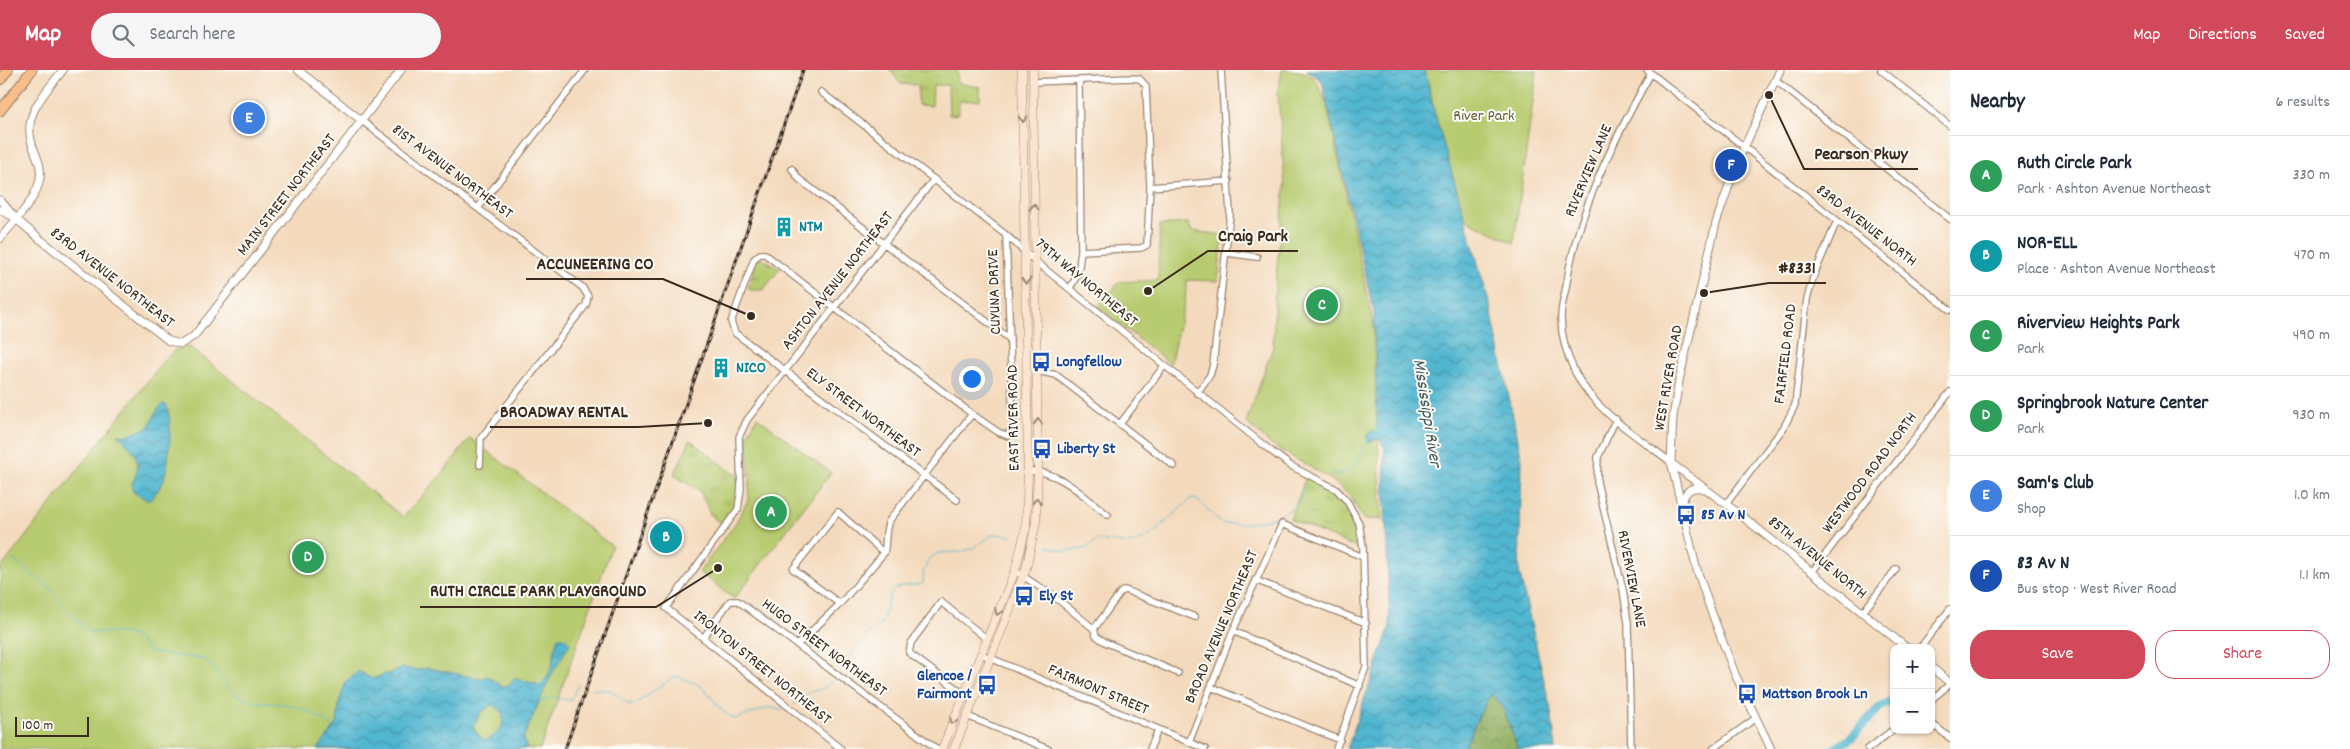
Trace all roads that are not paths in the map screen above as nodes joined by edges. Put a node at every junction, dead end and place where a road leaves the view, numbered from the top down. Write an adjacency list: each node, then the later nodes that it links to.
1 (8, 70): 13 (main road)
2 (32, 70): 18 (main road)
3 (64, 70): 29 (street)
4 (298, 70): 19 (street, 81ST AVENUE NORTHEAST)
5 (402, 70): 19 (street, MAIN STREET NORTHEAST)
6 (585, 70): 27 (street)
7 (1022, 70): 35 (main road, EAST RIVER ROAD, one-way to 35)
8 (1033, 70): 16 (main road, EAST RIVER ROAD)
9 (1221, 70): 24 (street)
10 (1780, 70): 15 (street, WEST RIVER ROAD)
11 (1881, 70): 20 (street)
12 (1649, 72): 21 (street, 83RD AVENUE NORTH); 48 (street, RIVERVIEW LANE)
13 (0, 80)
14 (1079, 80): 16 (street); 25 (street); 36 (street)
15 (1775, 80): 21 (street, WEST RIVER ROAD); 30 (street)
16 (1033, 82): 39 (main road, EAST RIVER ROAD, one-way to 16)
17 (822, 92): 23 (street, 79TH WAY NORTHEAST)
18 (0, 111)
19 (362, 121): 27 (street, 81ST AVENUE NORTHEAST); 43 (street, MAIN STREET NORTHEAST)
20 (1950, 126)
21 (1744, 147): 31 (street, 83RD AVENUE NORTH); 54 (street, WEST RIVER ROAD)
22 (792, 169): 34 (street)
23 (934, 179): 32 (street, 79TH WAY NORTHEAST); 34 (street, ASHTON AVENUE NORTHEAST)
24 (1229, 181): 25 (street); 37 (street)
25 (1150, 187): 36 (street)
26 (0, 200): 29 (street, 83RD AVENUE NORTHEAST)
27 (478, 208): 55 (street, 81ST AVENUE NORTHEAST)
28 (0, 210): 29 (street, 83RD AVENUE NORTHEAST)
29 (16, 219): 33 (street); 43 (street, 83RD AVENUE NORTHEAST)
30 (1950, 219)
31 (1837, 221): 42 (street, 83RD AVENUE NORTH); 62 (street, FAIRFIELD ROAD)
32 (1006, 235): 35 (street, 79TH WAY NORTHEAST); 44 (street, CUYUNA DRIVE)
33 (0, 239)
34 (884, 243): 41 (street, ASHTON AVENUE NORTHEAST); 44 (street)
35 (1025, 250): 39 (street, 79TH WAY NORTHEAST); 57 (main road, EAST RIVER ROAD, one-way to 57)
36 (1081, 250): 40 (street)
37 (1227, 253): 38 (street); 50 (street)
38 (1257, 257)
39 (1034, 261): 40 (street, 79TH WAY NORTHEAST); 46 (main road, EAST RIVER ROAD)
40 (1070, 288): 45 (street, 79TH WAY NORTHEAST)
41 (835, 308): 47 (street, ASHTON AVENUE NORTHEAST); 47 (street, ELY STREET NORTHEAST); 51 (street)
42 (1950, 310)
43 (194, 336)
44 (1010, 339): 51 (street, CUYUNA DRIVE)
45 (1164, 366): 50 (street, 79TH WAY NORTHEAST); 53 (street)
46 (1037, 371): 53 (street); 58 (main road, EAST RIVER ROAD, one-way to 46)
47 (785, 372): 59 (street, ELY STREET NORTHEAST); 73 (street, ASHTON AVENUE NORTHEAST)
48 (1575, 372): 52 (street, 85TH AVENUE NORTH)
49 (1950, 392): 69 (street, WESTWOOD ROAD NORTH)
50 (1197, 393): 66 (street, 79TH WAY NORTHEAST)
51 (972, 414): 59 (street)
52 (1616, 419): 54 (street, 85TH AVENUE NORTH); 111 (street, RIVERVIEW LANE)
53 (1120, 424): 56 (street)
54 (1671, 462): 60 (street, 85TH AVENUE NORTH); 63 (street, WEST RIVER ROAD)
55 (480, 464)
56 (1174, 466)
57 (1028, 471): 58 (street); 68 (main road, EAST RIVER ROAD)
58 (1038, 471): 64 (street); 70 (main road, EAST RIVER ROAD, one-way to 58)
59 (924, 475): 61 (street, ELY STREET NORTHEAST); 65 (street)
60 (1707, 490): 62 (street, 85TH AVENUE NORTH); 63 (street)
61 (957, 500)
62 (1726, 504): 69 (street, 85TH AVENUE NORTH)
63 (1682, 508): 96 (street, WEST RIVER ROAD)
64 (1108, 516)
65 (884, 553): 72 (street); 72 (street)
66 (1363, 557): 71 (street, BROAD AVENUE NORTHEAST); 77 (street)
67 (1896, 569): 75 (street)
68 (1015, 571): 70 (street); 81 (main road, EAST RIVER ROAD, one-way to 81)
69 (1812, 572): 75 (street, 85TH AVENUE NORTH)
70 (1023, 578): 78 (street); 86 (main road, EAST RIVER ROAD)
71 (1255, 580): 77 (street); 79 (street, BROAD AVENUE NORTHEAST)
72 (840, 604): 82 (street)
73 (666, 608): 80 (street, IRONTON STREET NORTHEAST)
74 (1950, 608): 84 (street)
75 (1863, 612): 83 (street, 85TH AVENUE NORTH)
76 (1195, 617): 78 (street)
77 (1366, 623): 90 (street)
78 (1094, 629): 88 (street)
79 (1233, 631): 90 (street); 91 (street, BROAD AVENUE NORTHEAST)
80 (703, 638): 82 (street, HUGO STREET NORTHEAST); 103 (street, IRONTON STREET NORTHEAST)
81 (987, 639): 85 (main road, EAST RIVER ROAD); 92 (street)
82 (798, 644): 104 (street, HUGO STREET NORTHEAST)
83 (1902, 644)
84 (1923, 644)
85 (982, 654): 86 (street, FAIRMONT STREET); 92 (main road, EAST RIVER ROAD)
86 (990, 659): 94 (main road, EAST RIVER ROAD); 98 (street, FAIRMONT STREET)
87 (1935, 671): 89 (street)
88 (1178, 674)
89 (1950, 684): 93 (street)
90 (1360, 686): 101 (street)
91 (1211, 687): 101 (street); 102 (street, BROAD AVENUE NORTHEAST)
92 (965, 694): 94 (street); 105 (main road, EAST RIVER ROAD, one-way to 105)
93 (1935, 697)
94 (973, 700): 95 (main road, EAST RIVER ROAD)
95 (967, 716): 106 (main road, EAST RIVER ROAD); 107 (street)
96 (1756, 718): 112 (street); 113 (street, WEST RIVER ROAD)
97 (1935, 725): 100 (street)
98 (1158, 730): 102 (street, FAIRMONT STREET); 108 (street)
99 (1890, 732): 114 (street)
100 (1950, 738)
101 (1340, 740): 110 (street)
102 (1189, 742): 109 (street, FAIRMONT STREET)
103 (841, 749)
104 (937, 749)
105 (942, 749)
106 (954, 749)
107 (1048, 749)
108 (1150, 749)
109 (1205, 749)
110 (1336, 749)
111 (1631, 749)
112 (1713, 749)
113 (1771, 749)
114 (1868, 749)

